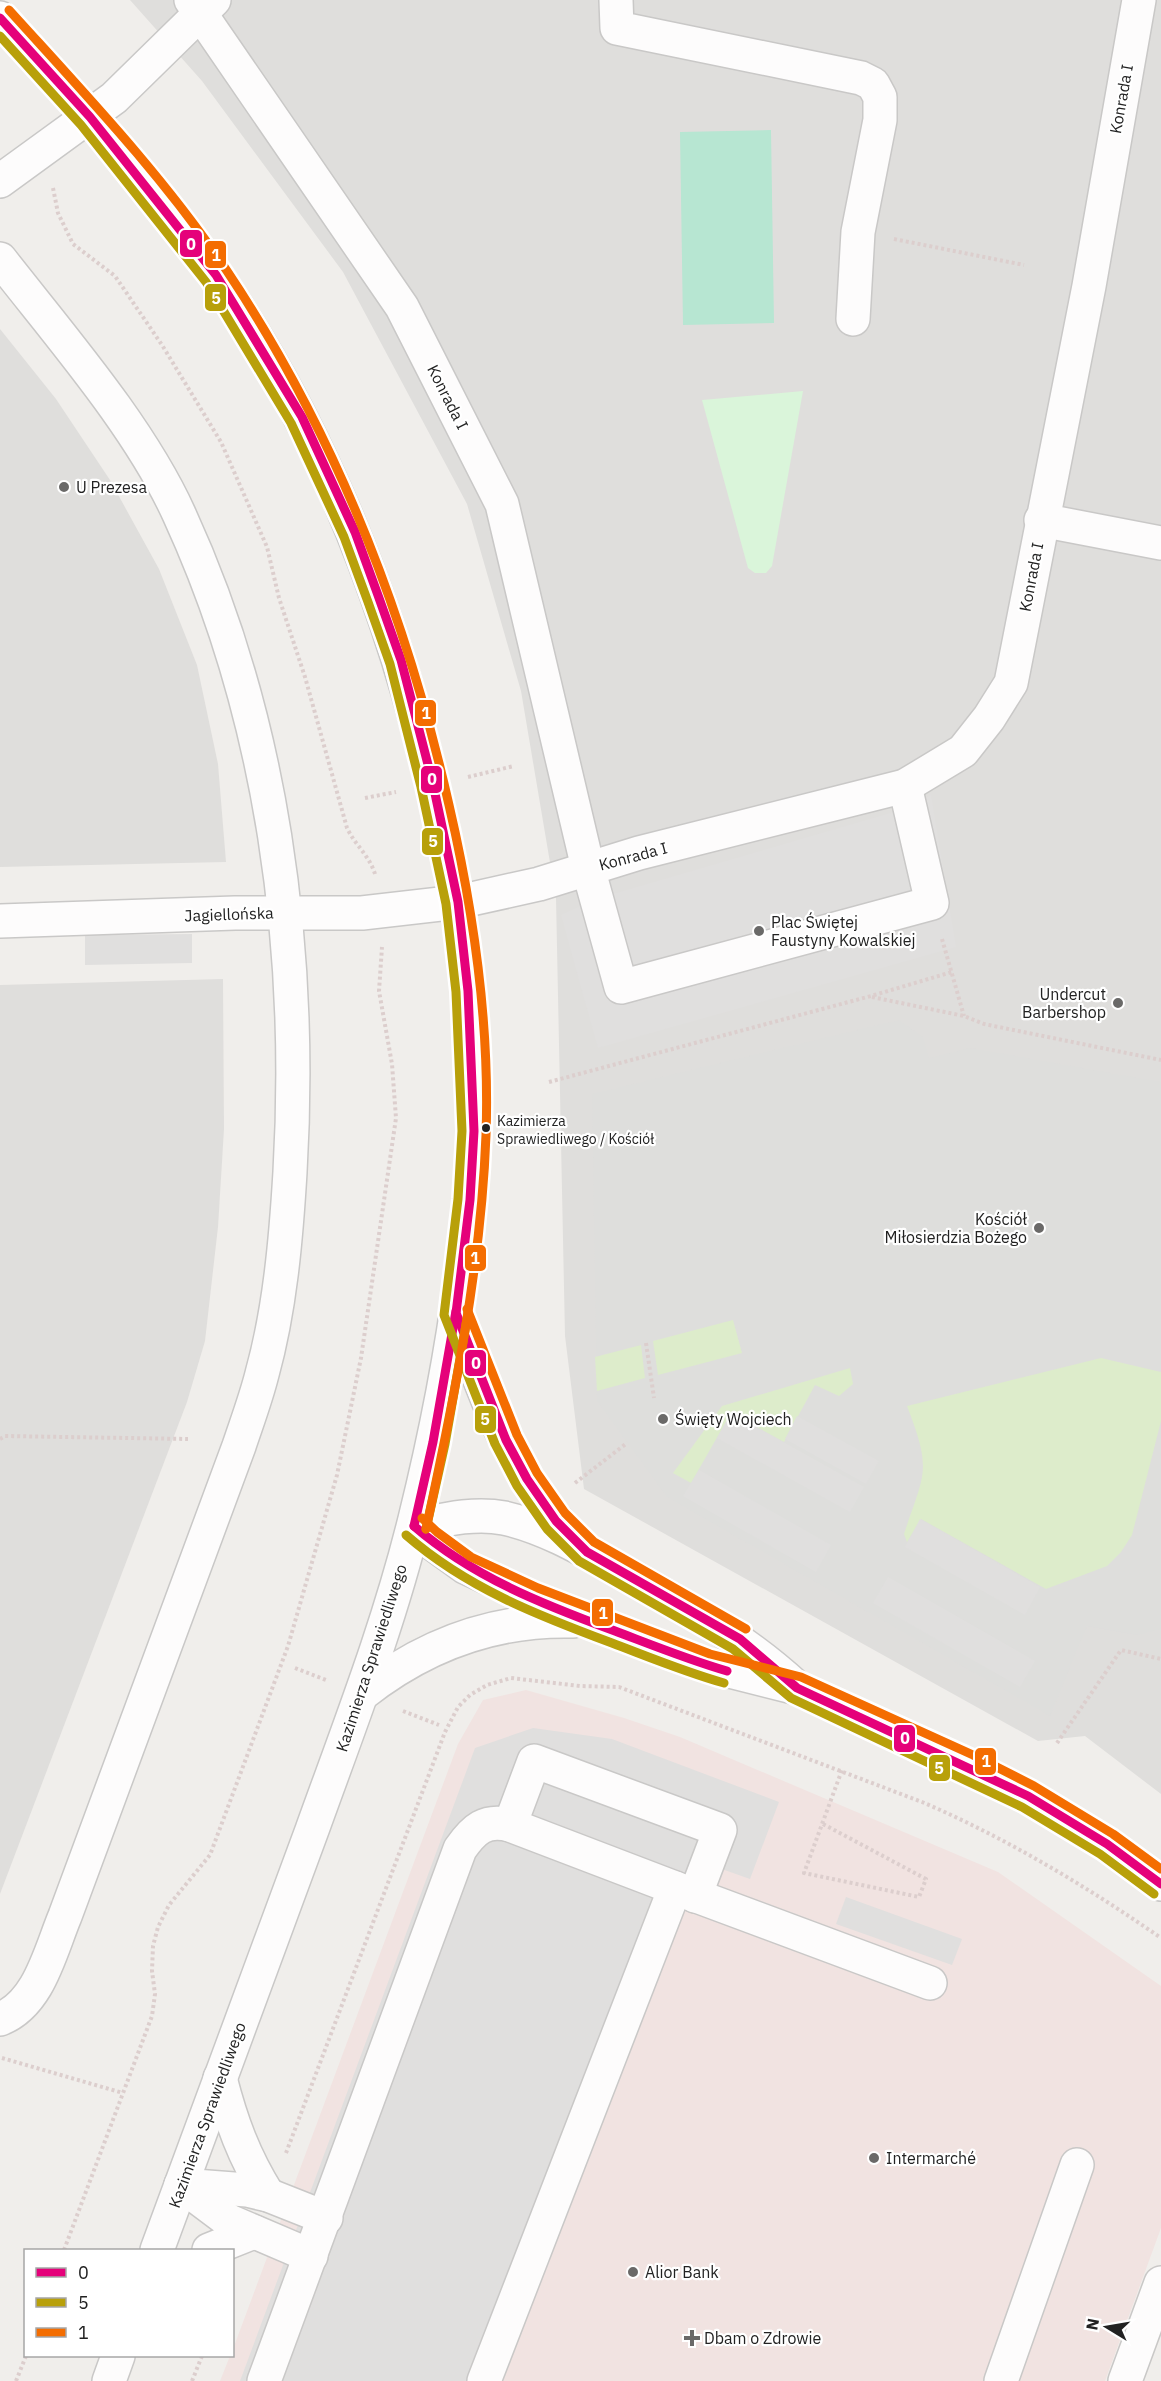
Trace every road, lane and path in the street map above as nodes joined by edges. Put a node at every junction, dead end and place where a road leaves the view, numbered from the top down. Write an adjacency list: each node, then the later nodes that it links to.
1 (616, 0): 7 (street)
2 (1138, 0): 11 (street, Konrada I)
3 (202, 4): 5 (street, Konrada I); 14 (street, Konrada I)
4 (0, 18): 5 (street, Kazimierza Sprawiedliwego)
5 (90, 117): 6 (street, Konrada I); 15 (street, Kazimierza Sprawiedliwego)
6 (0, 181)
7 (858, 232): 9 (path); 10 (street)
8 (0, 259): 17 (street)
9 (1024, 265)
10 (853, 320)
11 (1041, 520): 12 (street); 13 (street, Konrada I)
12 (1161, 543)
13 (905, 786): 14 (street, Konrada I); 16 (street)
14 (588, 868): 15 (street, Konrada I); 16 (street)
15 (458, 902): 17 (street, Jagiellońska); 24 (street, Kazimierza Sprawiedliwego)
16 (932, 903): 19 (path)
17 (286, 912): 18 (street, Jagiellońska); 45 (street)
18 (0, 921)
19 (952, 972): 20 (path); 21 (path)
20 (871, 996): 21 (path); 23 (path)
21 (964, 1016): 22 (path)
22 (1161, 1060)
23 (549, 1082)
24 (456, 1313): 31 (street, Kazimierza Sprawiedliwego); 32 (street)
25 (646, 1343): 26 (path)
26 (654, 1398)
27 (0, 1439): 28 (path)
28 (188, 1439)
29 (627, 1443): 30 (path)
30 (572, 1487)
31 (414, 1526): 32 (street); 33 (street); 37 (street, Kazimierza Sprawiedliwego)
32 (587, 1552): 36 (street)
33 (587, 1621): 36 (street); 37 (street)
34 (288, 1646): 48 (path)
35 (1161, 1659): 38 (path)
36 (797, 1688): 42 (street)
37 (362, 1694): 47 (street, Kazimierza Sprawiedliwego)
38 (1057, 1743)
39 (842, 1770): 41 (path)
40 (510, 1824): 43 (street); 43 (street); 52 (street)
41 (823, 1824): 41 (path)
42 (1161, 1884)
43 (685, 1892): 44 (street); 66 (street)
44 (930, 1983)
45 (0, 2019)
46 (0, 2057): 48 (path)
47 (220, 2078): 50 (street, Kazimierza Sprawiedliwego); 51 (street)
48 (123, 2093): 54 (path)
49 (1077, 2165): 67 (street)
50 (181, 2185): 51 (street); 53 (street); 55 (street, Kazimierza Sprawiedliwego)
51 (268, 2195): 52 (street)
52 (326, 2218): 57 (street)
53 (254, 2232): 56 (street); 57 (street)
54 (64, 2249)
55 (157, 2249)
56 (212, 2249)
57 (310, 2256): 65 (street)
58 (1161, 2283): 68 (street)
59 (25, 2357): 62 (path)
60 (117, 2357): 63 (street)
61 (201, 2357): 64 (path)
62 (16, 2381)
63 (109, 2381)
64 (192, 2381)
65 (264, 2381)
66 (484, 2381)
67 (1001, 2381)
68 (1125, 2381)

